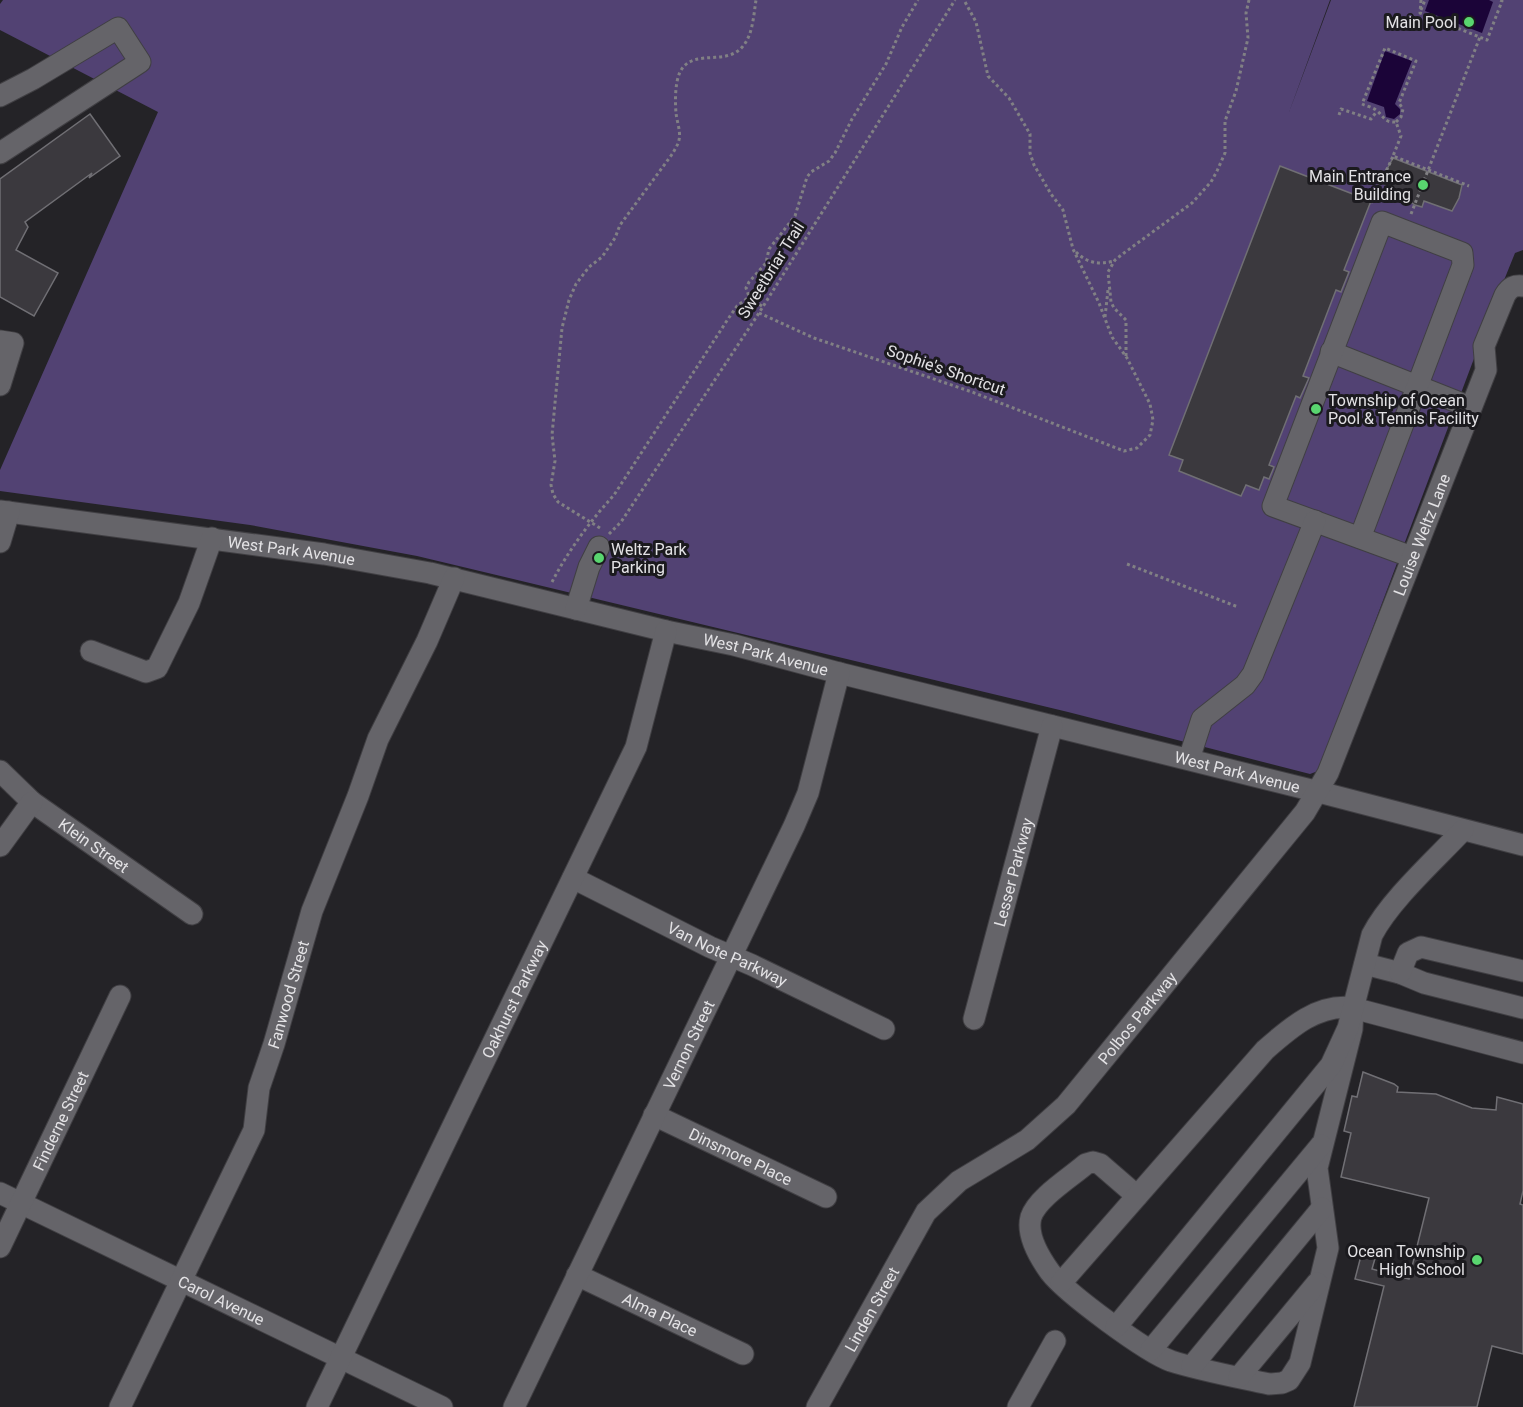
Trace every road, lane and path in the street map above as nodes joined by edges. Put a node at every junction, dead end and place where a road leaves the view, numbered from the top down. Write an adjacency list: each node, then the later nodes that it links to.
1 (756, 0): 35 (path)
2 (918, 0): 23 (path)
3 (955, 0): 24 (path, Sweetbriar Trail)
4 (964, 0): 19 (path)
5 (1249, 0): 20 (path)
6 (1423, 0): 8 (path)
7 (1500, 0): 8 (path)
8 (1480, 37): 15 (path)
9 (0, 96): 13 (street)
10 (1377, 111): 11 (path); 12 (path); 12 (path)
11 (1339, 115)
12 (1396, 122): 14 (path)
13 (0, 153)
14 (1393, 156): 15 (path); 17 (path)
15 (1428, 170): 16 (path); 18 (path)
16 (1469, 186)
17 (1371, 203)
18 (1410, 218)
19 (1073, 249): 20 (path); 26 (path)
20 (1115, 260): 21 (path)
21 (1108, 286): 26 (path); 29 (path)
22 (1523, 286): 32 (street, Louise Weltz Lane)
23 (749, 297): 24 (path); 35 (path)
24 (762, 306): 25 (path, Sweetbriar Trail)
25 (759, 313): 29 (path, Sophie's Shortcut); 39 (path, Sweetbriar Trail)
26 (1105, 321): 29 (path)
27 (0, 341): 30 (street)
28 (1330, 352): 31 (street); 31 (street); 34 (street)
29 (1127, 358)
30 (0, 385)
31 (1418, 387): 32 (street); 37 (street)
32 (1470, 407): 40 (street, Louise Weltz Lane)
33 (5, 512): 36 (street, West Park Avenue); 38 (street)
34 (1315, 521): 37 (street); 50 (street)
35 (592, 524): 43 (path)
36 (212, 538): 42 (street, West Park Avenue); 47 (street)
37 (1360, 538): 40 (street)
38 (0, 542)
39 (599, 547): 45 (street)
40 (1412, 557): 52 (street, Louise Weltz Lane)
41 (1127, 564): 44 (path)
42 (454, 579): 45 (street, West Park Avenue); 82 (street, Fanwood Street)
43 (552, 582)
44 (1238, 607)
45 (576, 609): 46 (street, West Park Avenue)
46 (666, 631): 48 (street, West Park Avenue); 57 (street, Oakhurst Parkway)
47 (91, 651)
48 (839, 673): 49 (street, West Park Avenue); 59 (street, Vernon Street)
49 (1052, 726): 50 (street, West Park Avenue); 66 (street, Lesser Parkway)
50 (1189, 759): 52 (street, West Park Avenue)
51 (0, 771): 53 (street, Klein Street)
52 (1319, 792): 54 (street, West Park Avenue); 78 (street, Polbos Parkway)
53 (32, 802): 56 (street); 58 (street, Klein Street)
54 (1463, 830): 55 (street, West Park Avenue); 60 (street)
55 (1523, 845)
56 (0, 846)
57 (573, 878): 59 (street, Van Note Parkway); 88 (street, Oakhurst Parkway)
58 (192, 914)
59 (731, 956): 67 (street, Van Note Parkway); 71 (street, Vernon Street)
60 (1365, 964): 62 (street); 64 (street)
61 (1523, 971): 62 (street)
62 (1400, 973): 65 (street)
63 (120, 996): 76 (street, Finderne Street)
64 (1353, 1008): 68 (street); 69 (street); 70 (street); 74 (street)
65 (1523, 1008)
66 (974, 1019)
67 (884, 1029)
68 (1523, 1053)
69 (1314, 1086): 70 (street); 84 (street)
70 (1331, 1113): 72 (street)
71 (654, 1115): 75 (street, Dinsmore Place); 80 (street, Vernon Street)
72 (1325, 1140): 77 (street); 86 (street)
73 (0, 1193): 76 (street, Carol Avenue)
74 (1137, 1196): 83 (street); 83 (street)
75 (826, 1197)
76 (21, 1204): 79 (street, Finderne Street); 82 (street, Carol Avenue)
77 (1322, 1208): 81 (street); 89 (street)
78 (926, 1212): 95 (street, Linden Street)
79 (0, 1247)
80 (578, 1275): 87 (street, Alma Place); 94 (street, Vernon Street)
81 (1321, 1279): 90 (street); 90 (street)
82 (181, 1281): 88 (street, Carol Avenue); 91 (street, Fanwood Street)
83 (1061, 1283): 84 (street)
84 (1116, 1327): 86 (street)
85 (1055, 1341): 96 (street)
86 (1151, 1350): 89 (street)
87 (743, 1354)
88 (341, 1358): 92 (street, Oakhurst Parkway); 93 (street, Carol Avenue)
89 (1192, 1366): 90 (street)
90 (1239, 1377)
91 (120, 1407)
92 (317, 1407)
93 (442, 1407)
94 (514, 1407)
95 (817, 1407)
96 (1018, 1407)

